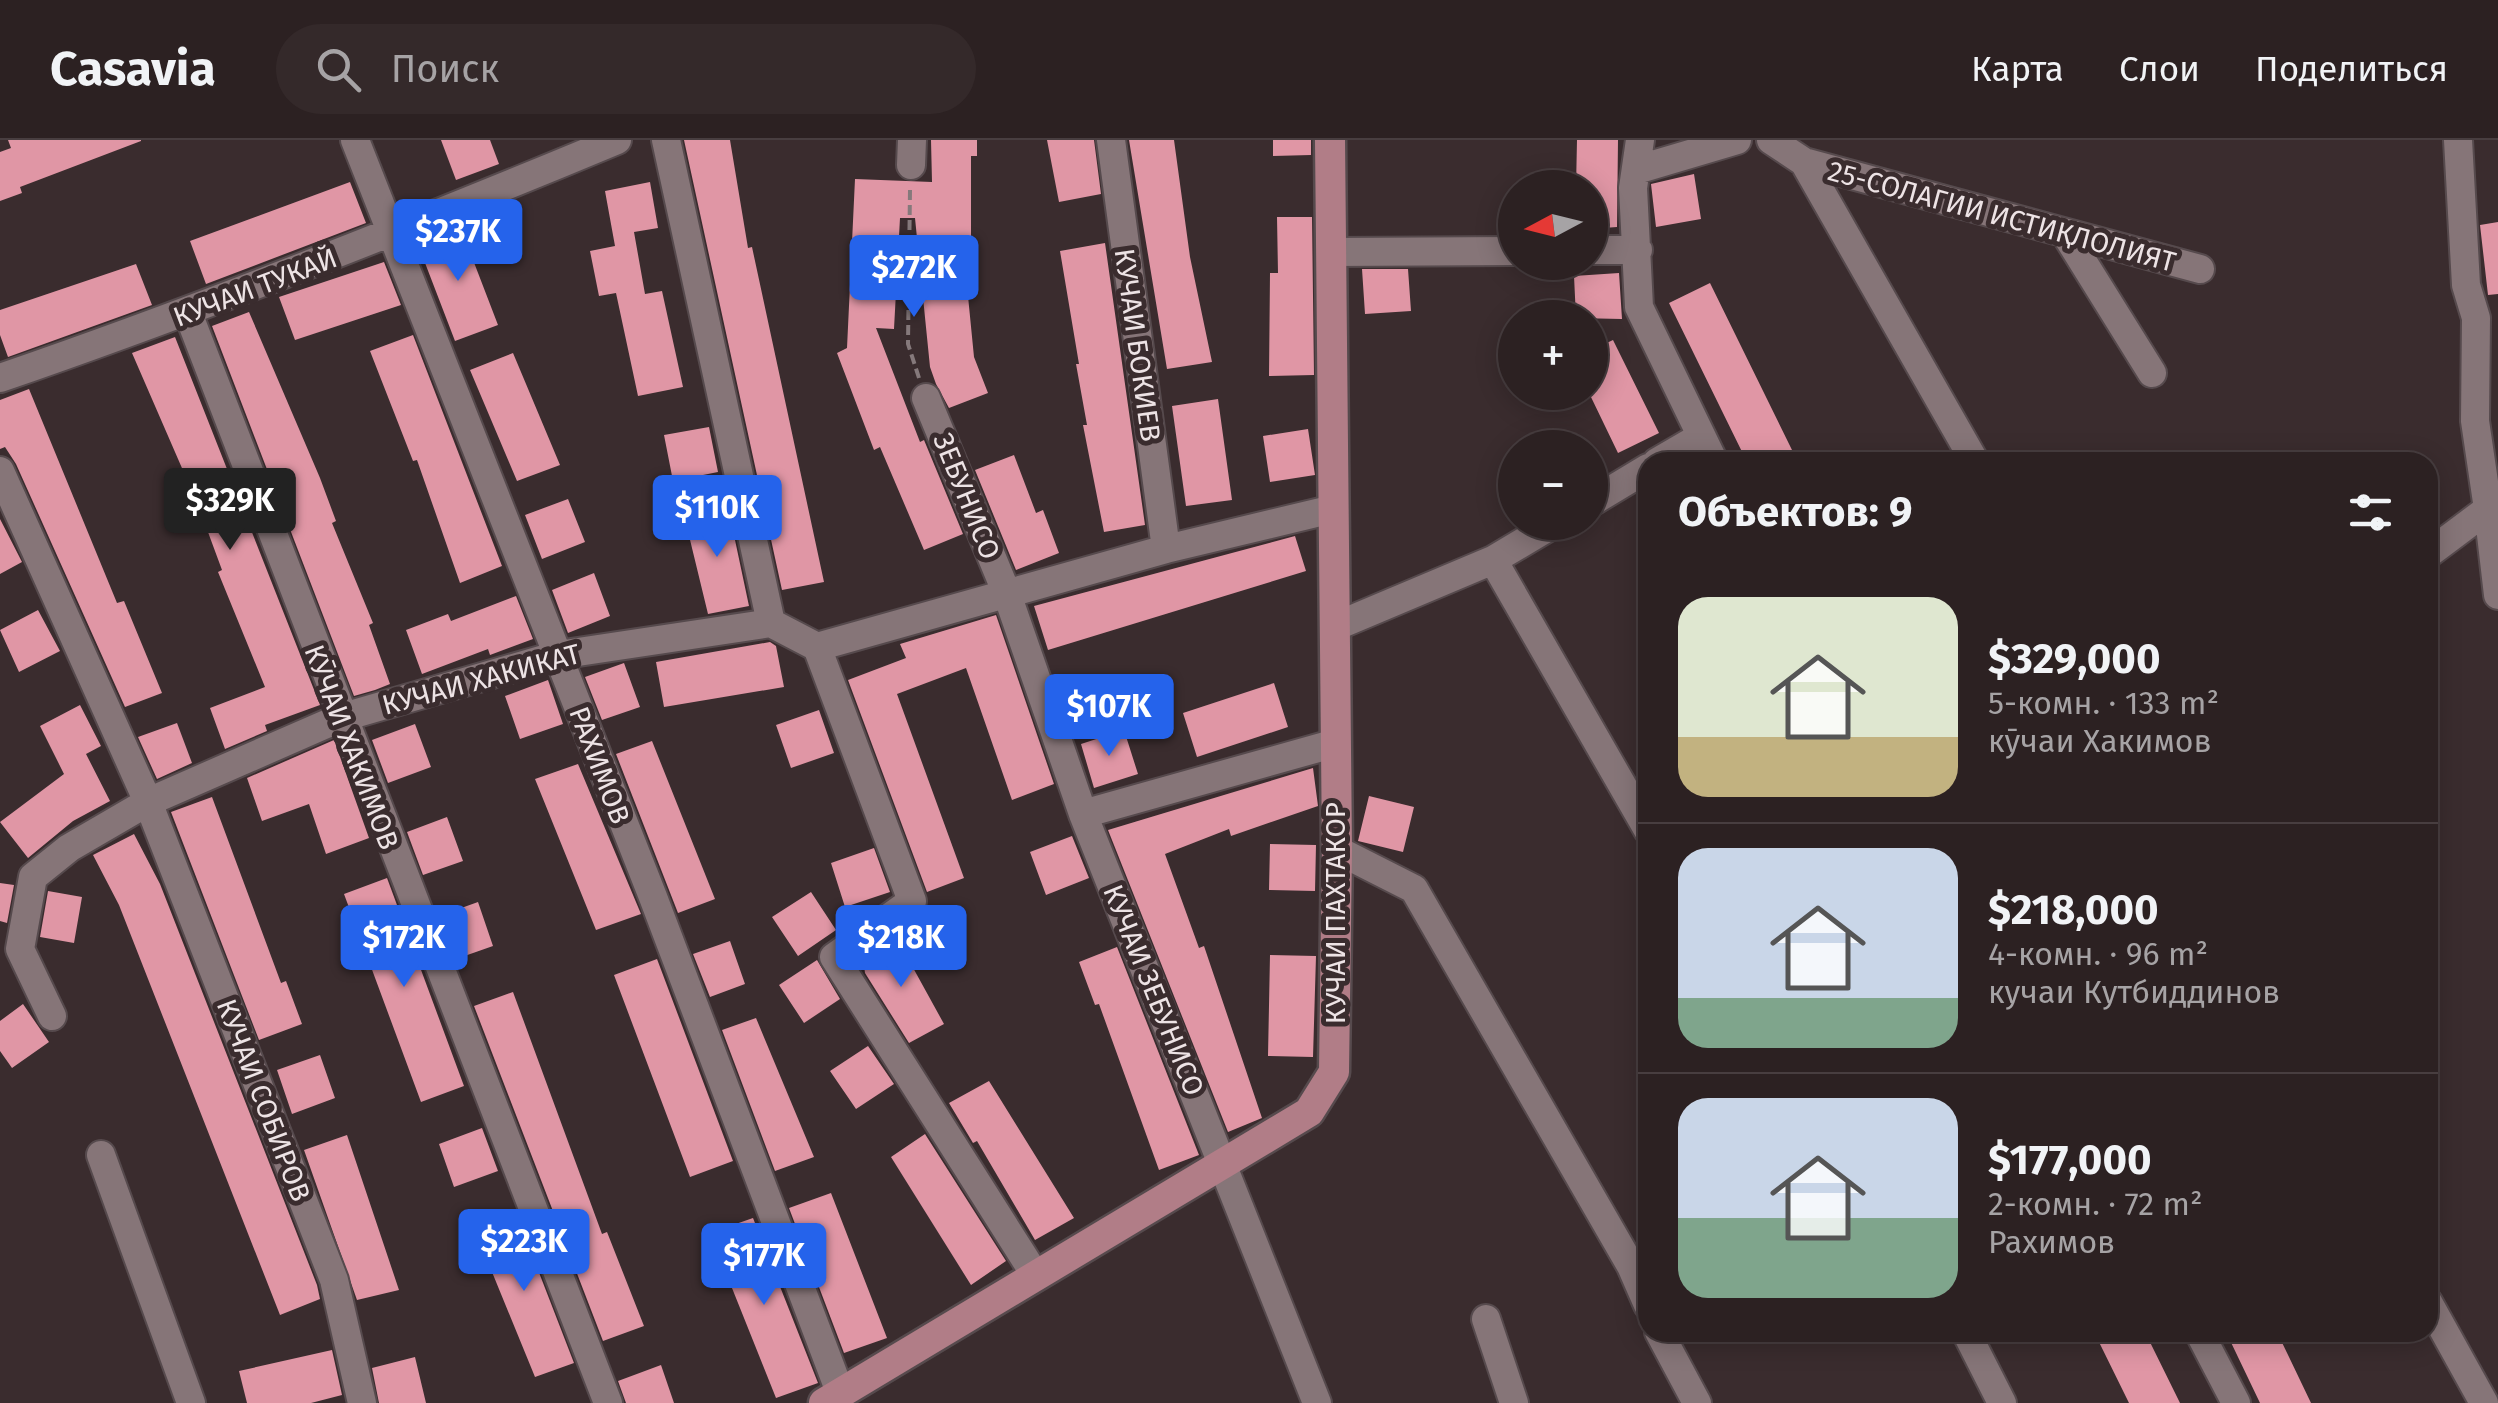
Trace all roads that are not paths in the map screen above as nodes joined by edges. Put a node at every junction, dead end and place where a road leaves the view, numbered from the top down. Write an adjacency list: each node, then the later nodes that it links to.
1 (355, 140): 13 (street, РАХИМОВ)
2 (617, 140): 13 (street, КУЧАИ ТУКАЙ)
3 (666, 140): 38 (street)
4 (1111, 140): 34 (street, КУЧАИ БОКИЕВ)
5 (1330, 140): 17 (main road, КУЧАИ ПАХТАКОР)
6 (1640, 140): 11 (street)
7 (1737, 140): 11 (street)
8 (1770, 140): 10 (street, 25-СОЛАГИИ ИСТИҚЛОЛИЯТ)
9 (2458, 140): 31 (street)
10 (1804, 162): 12 (street, 25-СОЛАГИИ ИСТИҚЛОЛИЯТ); 26 (street, 25-СОЛАГИИ ИСТИҚЛОЛИЯТ)
11 (1636, 170): 15 (street)
12 (2065, 233): 18 (street, 25-СОЛАГИИ ИСТИҚЛОЛИЯТ); 20 (street)
13 (393, 234): 19 (street, КУЧАИ ТУКАЙ); 41 (street, РАХИМОВ)
14 (1608, 250): 15 (street)
15 (1638, 250): 23 (street)
16 (1498, 251): 17 (street)
17 (1331, 252): 30 (main road, КУЧАИ ПАХТАКОР)
18 (2200, 270)
19 (188, 313): 21 (street, КУЧАИ ТУКАЙ); 42 (street, КӮЧАИ ХАКИМОВ)
20 (2152, 373)
21 (0, 378)
22 (926, 398): 36 (street, ЗЕБУНИСО)
23 (1700, 437): 24 (street); 25 (street)
24 (1674, 452)
25 (1708, 452)
26 (1969, 452)
27 (0, 470): 44 (street, КУЧАИ СОБИРОВ)
28 (1638, 474): 29 (street)
29 (1608, 492)
30 (1333, 509): 34 (street); 39 (main road, КУЧАИ ПАХТАКОР)
31 (2488, 509): 33 (street); 37 (street)
32 (1527, 540): 35 (street)
33 (2438, 546)
34 (1166, 549): 36 (street)
35 (1494, 560): 39 (street); 45 (street)
36 (1008, 594): 40 (street); 46 (street, КУЧАИ ЗЕБУНИСО)
37 (2498, 596)
38 (771, 623): 40 (street); 41 (street, КУЧАИ ХАКИКАТ)
39 (1334, 627): 43 (main road, КУЧАИ ПАХТАКОР)
40 (818, 648): 52 (street)
41 (558, 654): 42 (street, КУЧАИ ХАКИКАТ); 59 (street, РАХИМОВ)
42 (340, 718): 44 (street, КУЧАИ ХАКИКАТ); 62 (street, КӮЧАИ ХАКИМОВ)
43 (1336, 743): 46 (street); 47 (main road, КУЧАИ ПАХТАКОР)
44 (148, 802): 48 (street); 61 (street, КУЧАИ СОБИРОВ)
45 (1638, 812)
46 (1084, 814): 51 (street, КУЧАИ ЗЕБУНИСО)
47 (1337, 850): 51 (main road, КУЧАИ ПАХТАКОР); 53 (street)
48 (10, 953): 49 (street)
49 (52, 1016)
50 (101, 1155): 60 (street)
51 (1224, 1166): 52 (main road, КУЧАИ ПАХТАКОР); 63 (street, КУЧАИ ЗЕБУНИСО)
52 (1034, 1273): 59 (main road, КУЧАИ ПАХТАКОР)
53 (1638, 1282)
54 (1486, 1320): 64 (street)
55 (2438, 1320): 68 (street)
56 (1664, 1342): 65 (street)
57 (1971, 1342): 66 (street)
58 (2204, 1342): 67 (street)
59 (832, 1397)
60 (192, 1403)
61 (362, 1403)
62 (608, 1403)
63 (1317, 1403)
64 (1514, 1403)
65 (1697, 1403)
66 (2002, 1403)
67 (2236, 1403)
68 (2484, 1403)

